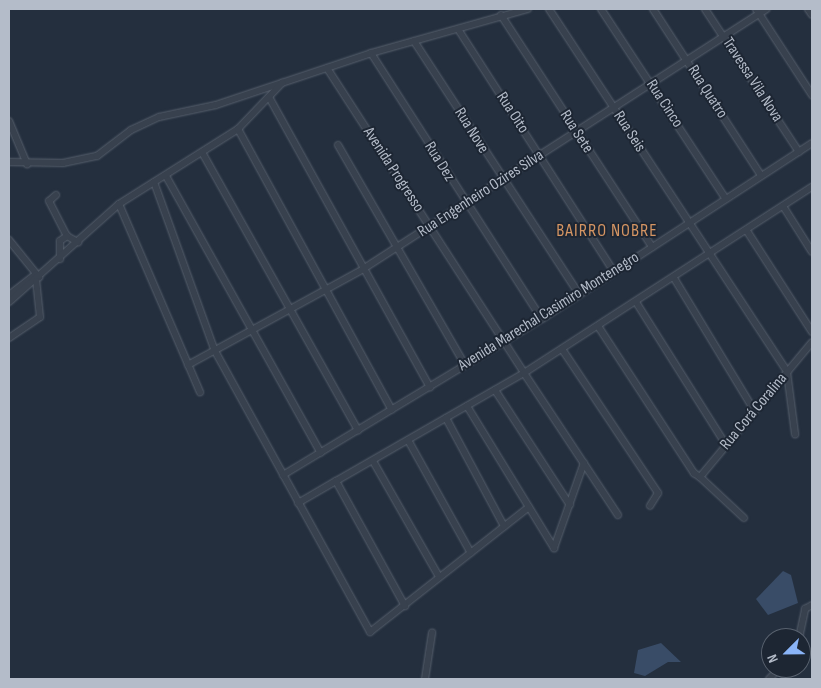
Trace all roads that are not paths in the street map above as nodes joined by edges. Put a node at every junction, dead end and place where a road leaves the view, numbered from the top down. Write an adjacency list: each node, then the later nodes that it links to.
1 (528, 9): 9 (street)
2 (549, 9): 21 (street, Rua Seis)
3 (601, 9): 18 (street, Rua Cinco)
4 (653, 9): 15 (street, Rua Quatro)
5 (705, 9): 12 (street, Travessa Vila Nova)
6 (766, 9): 8 (street, Rua Engenheiro Ozires Silva)
7 (808, 9): 10 (street)
8 (758, 11): 12 (street, Rua Engenheiro Ozires Silva); 19 (street)
9 (503, 13): 11 (street); 24 (street, Rua Sete)
10 (812, 15)
11 (458, 29): 13 (street); 29 (street, Rua Oito)
12 (724, 37): 15 (street, Rua Engenheiro Ozires Silva); 27 (street, Travessa Vila Nova)
13 (414, 42): 14 (street); 34 (street, Rua Nove)
14 (371, 53): 16 (street); 40 (street, Rua Dez)
15 (687, 60): 18 (street, Rua Engenheiro Ozires Silva); 33 (street, Rua Quatro)
16 (327, 68): 17 (street); 43 (street, Avenida Progresso)
17 (283, 82): 20 (street); 31 (street)
18 (651, 85): 21 (street, Rua Engenheiro Ozires Silva); 38 (street, Rua Cinco)
19 (812, 95)
20 (269, 97): 23 (street); 54 (street)
21 (614, 108): 24 (street, Rua Engenheiro Ozires Silva); 42 (street, Rua Seis)
22 (9, 121): 31 (street)
23 (238, 129): 28 (street); 58 (street)
24 (576, 132): 29 (street, Rua Engenheiro Ozires Silva); 48 (street, Rua Sete)
25 (812, 143): 27 (street, Avenida Marechal Casimiro Montenegro)
26 (338, 144): 50 (street)
27 (799, 152): 33 (street, Avenida Marechal Casimiro Montenegro)
28 (203, 154): 32 (street); 63 (street)
29 (540, 155): 34 (street, Rua Engenheiro Ozires Silva); 55 (street, Rua Oito)
30 (9, 162): 31 (street)
31 (28, 164)
32 (166, 176): 35 (street); 66 (street)
33 (761, 176): 38 (street, Avenida Marechal Casimiro Montenegro)
34 (503, 181): 40 (street, Rua Engenheiro Ozires Silva); 59 (street, Rua Nove)
35 (154, 182): 39 (street); 72 (street)
36 (812, 187): 41 (street)
37 (56, 195): 45 (street)
38 (726, 199): 42 (street, Avenida Marechal Casimiro Montenegro)
39 (119, 204): 47 (street); 73 (street)
40 (466, 204): 43 (street, Rua Engenheiro Ozires Silva); 64 (street, Rua Dez)
41 (783, 206): 44 (street); 51 (street)
42 (688, 223): 48 (street, Avenida Marechal Casimiro Montenegro); 52 (street, Rua Seis)
43 (430, 227): 50 (street, Rua Engenheiro Ozires Silva); 69 (street, Avenida Progresso)
44 (747, 230): 52 (street); 67 (street)
45 (67, 236): 47 (street); 53 (street)
46 (9, 240): 49 (street)
47 (78, 242): 53 (street)
48 (652, 247): 55 (street, Avenida Marechal Casimiro Montenegro)
49 (11, 248): 56 (street)
50 (397, 249): 54 (street, Rua Engenheiro Ozires Silva); 74 (street)
51 (812, 252)
52 (709, 255): 57 (street); 75 (street, Rua Seis)
53 (60, 259): 56 (street)
54 (363, 269): 58 (street, Rua Engenheiro Ozires Silva); 77 (street)
55 (614, 272): 59 (street, Avenida Marechal Casimiro Montenegro)
56 (37, 277): 60 (street); 61 (street); 68 (street)
57 (674, 278): 62 (street); 82 (street)
58 (326, 290): 63 (street, Rua Engenheiro Ozires Silva); 81 (street)
59 (579, 294): 64 (street, Avenida Marechal Casimiro Montenegro)
60 (9, 295)
61 (9, 302)
62 (636, 302): 65 (street); 87 (street)
63 (289, 309): 66 (street, Rua Engenheiro Ozires Silva); 84 (street)
64 (542, 319): 69 (street, Avenida Marechal Casimiro Montenegro)
65 (598, 326): 71 (street); 92 (street)
66 (252, 331): 72 (street, Rua Engenheiro Ozires Silva); 88 (street)
67 (812, 332)
68 (9, 338)
69 (504, 342): 74 (street, Avenida Marechal Casimiro Montenegro); 76 (street, Avenida Progresso)
70 (812, 342): 75 (street, Rua Corá Coralina)
71 (562, 349): 76 (street); 96 (street)
72 (215, 351): 73 (street, Rua Engenheiro Ozires Silva); 91 (street)
73 (188, 365): 79 (street)
74 (465, 365): 77 (street, Avenida Marechal Casimiro Montenegro)
75 (787, 372): 82 (street, Rua Corá Coralina); 85 (street)
76 (524, 373): 78 (street); 90 (street, Avenida Progresso)
77 (430, 387): 81 (street, Avenida Marechal Casimiro Montenegro)
78 (495, 390): 80 (street); 95 (street)
79 (200, 392)
80 (467, 406): 83 (street); 97 (street)
81 (392, 410): 84 (street, Avenida Marechal Casimiro Montenegro)
82 (754, 410): 87 (street, Rua Corá Coralina)
83 (446, 418): 86 (street); 100 (street)
84 (358, 430): 88 (street, Avenida Marechal Casimiro Montenegro)
85 (795, 434)
86 (408, 440): 89 (street); 101 (street)
87 (726, 445): 92 (street, Rua Corá Coralina)
88 (320, 453): 91 (street, Avenida Marechal Casimiro Montenegro)
89 (372, 460): 93 (street); 102 (street)
90 (584, 463): 95 (street); 98 (street, Avenida Progresso)
91 (283, 475): 94 (street)
92 (697, 475): 99 (street)
93 (336, 481): 94 (street); 104 (street)
94 (298, 503): 104 (street)
95 (570, 505): 97 (street)
96 (650, 506)
97 (529, 507): 100 (street)
98 (618, 515)
99 (744, 518)
100 (504, 526): 101 (street)
101 (471, 553): 102 (street)
102 (438, 575): 104 (street)
103 (812, 605): 105 (street)
104 (405, 606)
105 (801, 628)
106 (432, 633): 107 (street)
107 (426, 679)

